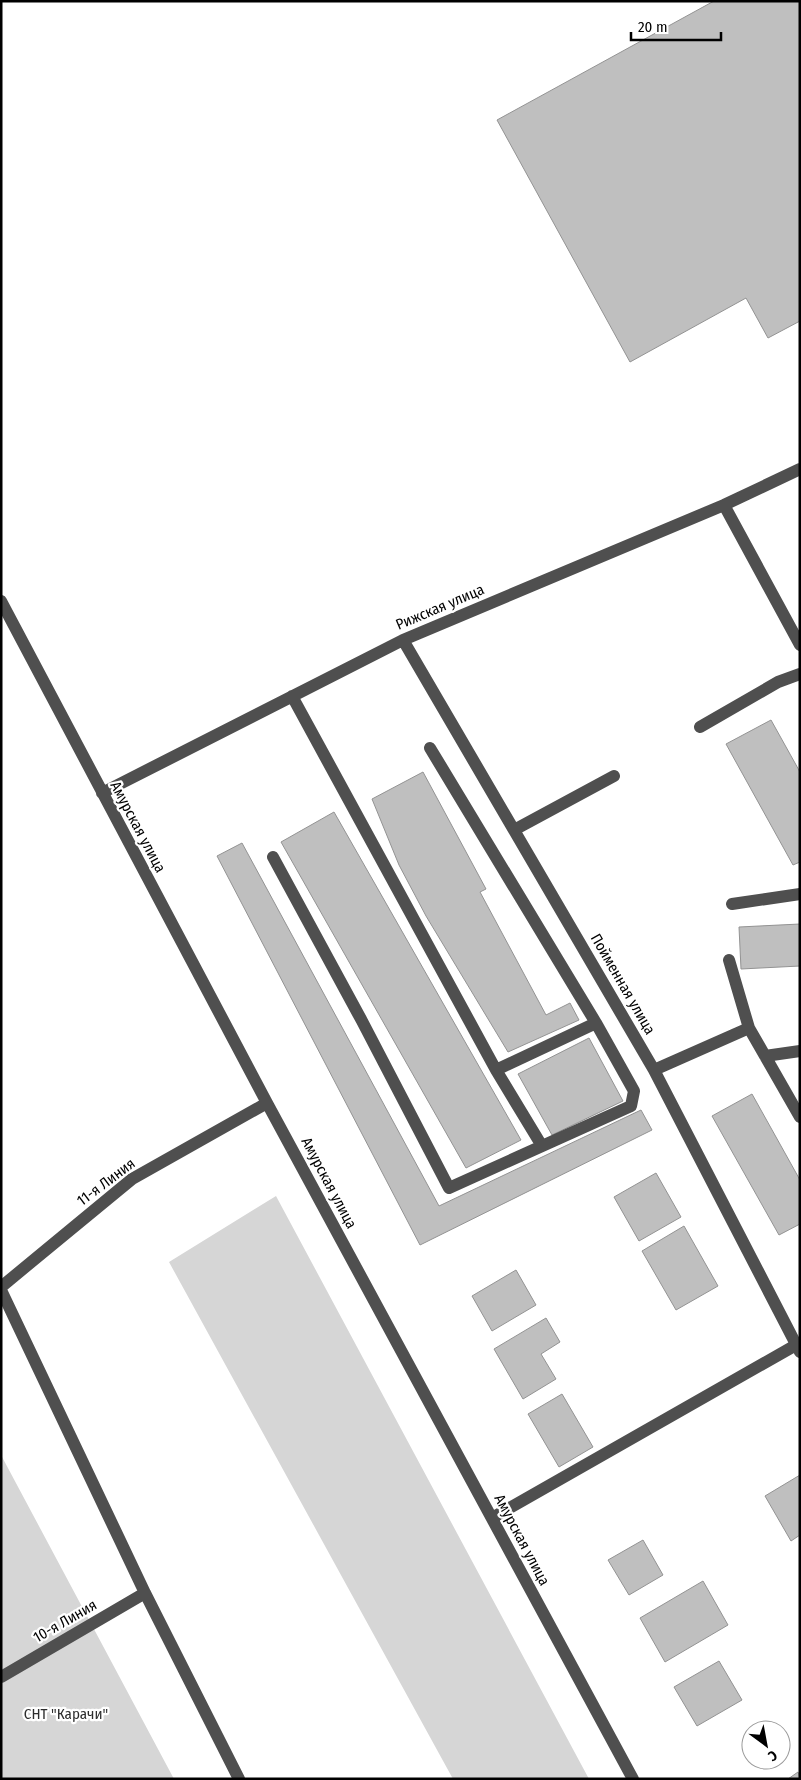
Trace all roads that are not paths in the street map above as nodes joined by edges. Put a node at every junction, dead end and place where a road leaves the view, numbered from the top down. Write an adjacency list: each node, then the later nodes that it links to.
1 (800, 469): 2 (street, Рижская улица)
2 (724, 505): 4 (street, Рижская улица); 5 (street)
3 (1, 601): 11 (street, Амурская улица)
4 (402, 640): 7 (street, Рижская улица); 12 (street, Пойменная улица)
5 (800, 645)
6 (800, 674): 8 (street)
7 (292, 696): 11 (street, Рижская улица); 21 (street)
8 (700, 727)
9 (430, 748): 17 (street)
10 (614, 776): 12 (street)
11 (102, 793): 23 (street, Амурская улица)
12 (514, 830): 22 (street, Пойменная улица)
13 (273, 857): 25 (street)
14 (800, 894): 15 (street)
15 (732, 904)
16 (729, 960): 18 (street)
17 (596, 1023): 21 (street); 25 (street)
18 (749, 1028): 20 (street); 22 (street)
19 (800, 1051): 20 (street)
20 (765, 1056): 24 (street)
21 (496, 1070): 25 (street)
22 (654, 1070): 27 (street, Пойменная улица)
23 (267, 1103): 26 (street, 11-я Линия); 28 (street, Амурская улица)
24 (800, 1117)
25 (542, 1146)
26 (1, 1289): 29 (street)
27 (798, 1349): 28 (street)
28 (492, 1518): 32 (street, Амурская улица)
29 (145, 1593): 30 (street, 10-я Линия); 31 (street)
30 (1, 1677)
31 (239, 1779)
32 (633, 1779)

